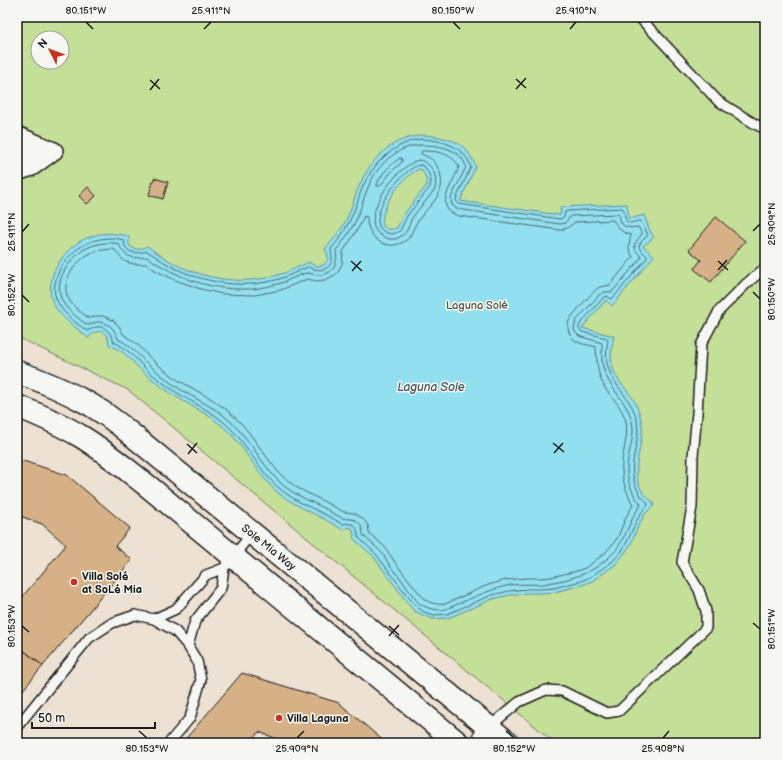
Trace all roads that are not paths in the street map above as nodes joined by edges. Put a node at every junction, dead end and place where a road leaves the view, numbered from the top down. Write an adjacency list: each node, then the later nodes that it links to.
1 (639, 17): 2 (lane)
2 (765, 129)
3 (17, 137): 4 (street)
4 (54, 151): 5 (street); 6 (street)
5 (17, 155)
6 (17, 172)
7 (765, 268): 15 (lane)
8 (17, 372): 10 (street, Sole Mia Way)
9 (17, 406): 11 (street)
10 (252, 533): 11 (lane); 15 (street, Sole Mia Way)
11 (228, 562): 12 (lane); 13 (lane); 17 (street)
12 (154, 619): 13 (lane); 14 (lane)
13 (188, 646): 16 (lane)
14 (17, 727)
15 (483, 735): 18 (street, Sole Mia Way)
16 (169, 743)
17 (458, 743)
18 (508, 743)

